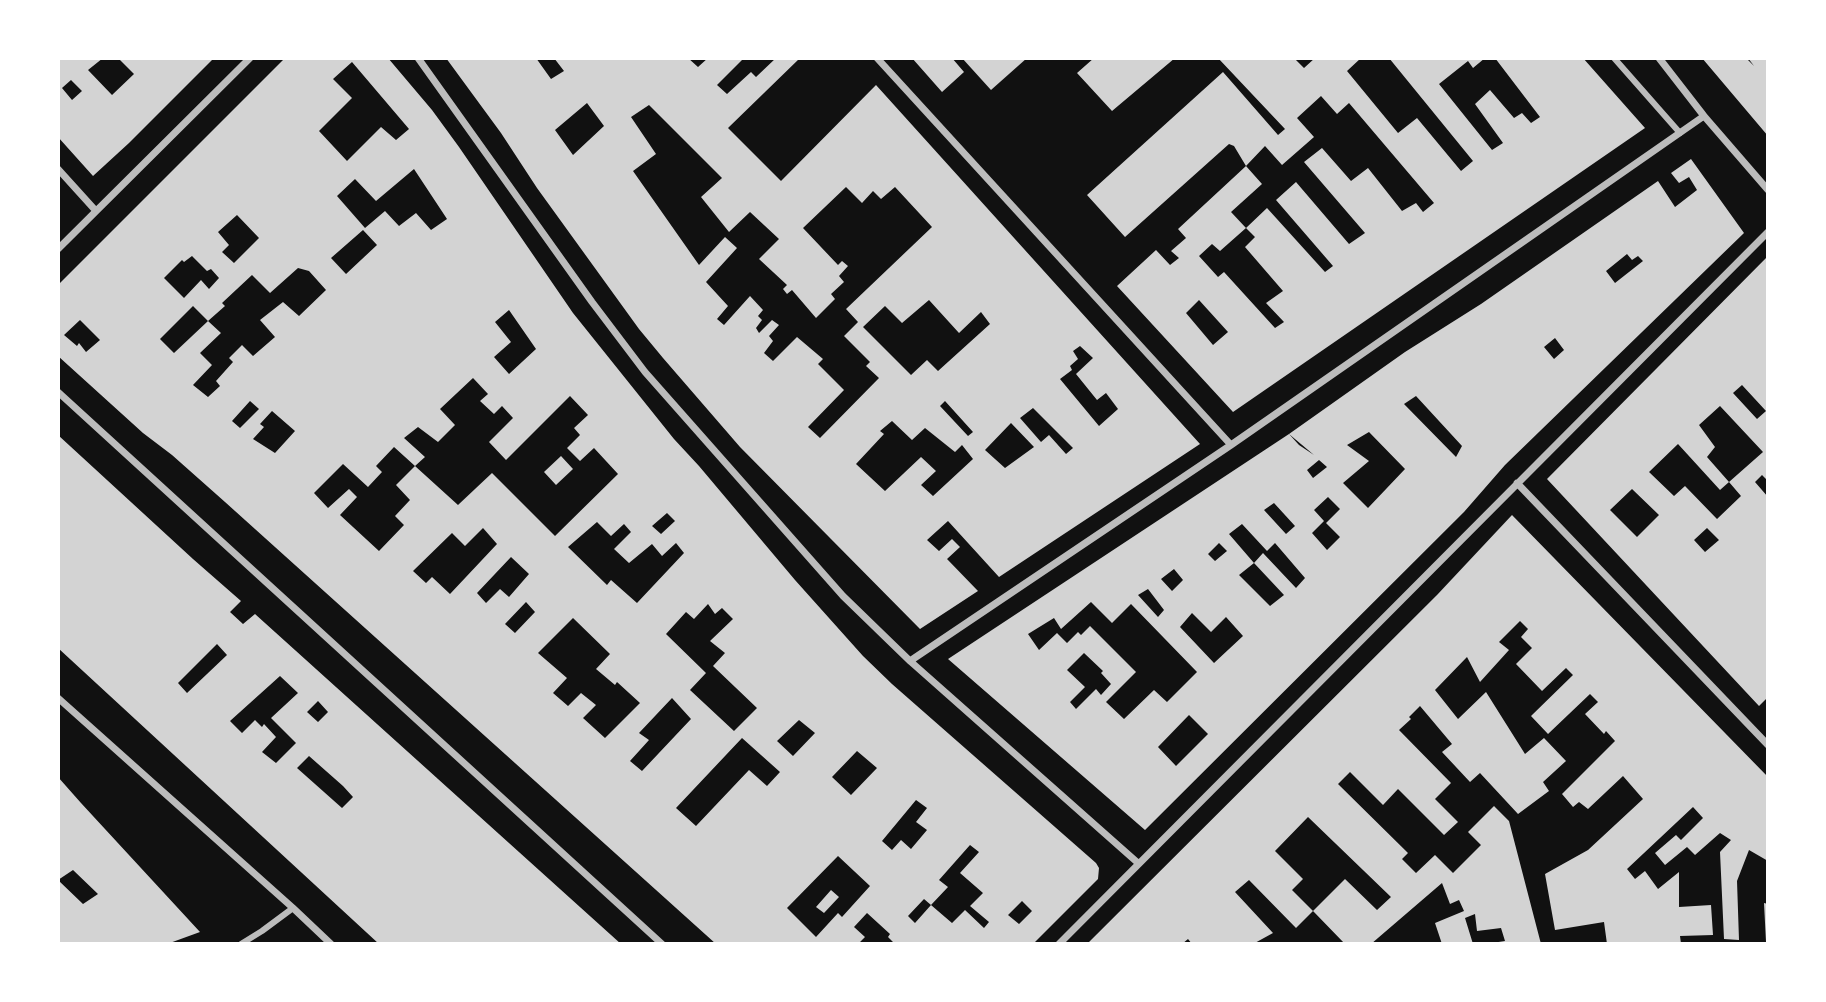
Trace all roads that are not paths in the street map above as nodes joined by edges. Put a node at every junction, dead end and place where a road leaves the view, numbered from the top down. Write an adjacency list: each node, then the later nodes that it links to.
1 (250, 58): 10 (street)
2 (418, 58): 16 (street)
3 (877, 58): 14 (street)
4 (1614, 58): 7 (street)
5 (1659, 58): 6 (street)
6 (1704, 116): 7 (street); 9 (street)
7 (1680, 133): 14 (street)
8 (58, 169): 10 (street)
9 (1768, 190)
10 (96, 211): 12 (street)
11 (1768, 232): 15 (street)
12 (58, 249)
13 (58, 391): 23 (street)
14 (1231, 445): 16 (street)
15 (1517, 483): 18 (street); 19 (street)
16 (910, 662): 19 (street)
17 (58, 698): 20 (street)
18 (1768, 745)
19 (1138, 863): 24 (street)
20 (293, 908): 21 (street); 22 (street)
21 (241, 944)
22 (331, 944)
23 (662, 944)
24 (1059, 944)

